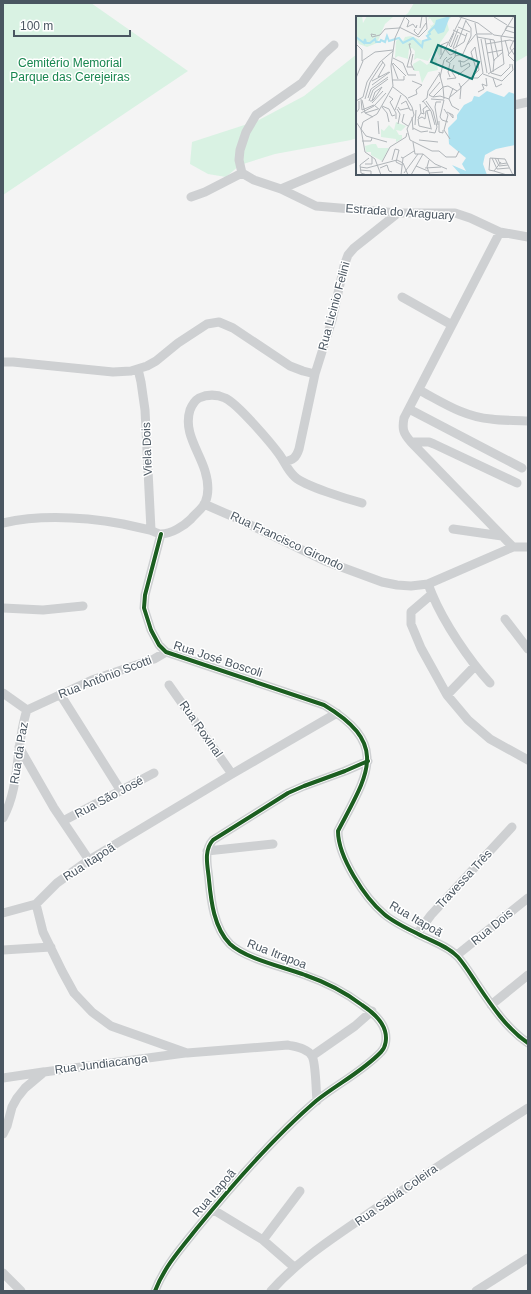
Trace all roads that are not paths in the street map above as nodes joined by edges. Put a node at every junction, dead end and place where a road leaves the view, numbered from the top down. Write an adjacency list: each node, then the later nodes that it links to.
1 (334, 45): 5 (street)
2 (528, 102): 3 (street)
3 (515, 104)
4 (356, 157): 6 (street)
5 (242, 173): 6 (street, Estrada do Araguary); 7 (street)
6 (280, 189): 8 (street, Estrada do Araguary)
7 (191, 197)
8 (398, 214): 9 (street, Estrada do Araguary); 15 (street, Rua Licinio Felini)
9 (500, 232): 10 (street, Estrada do Araguary); 12 (street)
10 (528, 237)
11 (402, 297): 12 (street)
12 (452, 324): 16 (street)
13 (3, 362): 14 (street)
14 (138, 369): 15 (street); 27 (street, Viela Dois)
15 (315, 374): 20 (street, Rua Licinio Felini)
16 (419, 390): 17 (street); 18 (street)
17 (409, 409): 19 (street); 21 (street)
18 (528, 421)
19 (411, 442): 22 (street); 29 (street)
20 (284, 462): 23 (street); 24 (street)
21 (522, 468)
22 (517, 483)
23 (362, 503)
24 (204, 504): 28 (street); 32 (street, Rua Francisco Girondo)
25 (3, 523): 27 (street)
26 (453, 529): 29 (street)
27 (151, 530): 28 (street)
28 (161, 534): 38 (street, Rua José Boscoli)
29 (502, 536): 30 (street)
30 (513, 547): 31 (street, Rua Francisco Girondo); 32 (street, Rua Francisco Girondo)
31 (528, 547)
32 (428, 584): 33 (street)
33 (432, 594): 39 (street); 44 (street)
34 (83, 606): 35 (street)
35 (3, 608)
36 (505, 620): 37 (street)
37 (528, 649)
38 (166, 652): 43 (street, Rua Antônio Scotti); 46 (street, Rua José Boscoli)
39 (475, 666): 40 (street); 44 (street)
40 (490, 683)
41 (169, 685): 51 (street, Rua Roxinal)
42 (3, 694): 45 (street)
43 (60, 694): 45 (street, Rua Antônio Scotti); 52 (street)
44 (447, 694): 48 (street)
45 (27, 710): 47 (street, Rua da Paz)
46 (337, 713): 49 (street); 51 (street, Rua Itapoã)
47 (19, 747): 53 (street, Rua da Paz); 54 (street, Rua São José)
48 (528, 760)
49 (368, 761): 57 (street); 62 (street, Rua Itapoã)
50 (154, 773): 52 (street, Rua São José)
51 (232, 774): 58 (street, Rua Itapoã)
52 (121, 791): 54 (street, Rua São José)
53 (3, 818)
54 (63, 821): 58 (street, Rua São José)
55 (512, 827): 62 (street, Travessa Três)
56 (273, 844): 57 (street)
57 (207, 851): 68 (street, Rua Itrapoa)
58 (90, 860): 60 (street, Rua Itapoã)
59 (528, 898): 65 (street, Rua Dois)
60 (36, 904): 61 (street); 63 (street)
61 (3, 913)
62 (417, 934): 65 (street, Rua Itapoã)
63 (51, 947): 64 (street); 70 (street)
64 (3, 950)
65 (457, 955): 67 (street, Rua Itapoã)
66 (528, 975): 67 (street)
67 (491, 1005): 69 (street, Rua Itapoã)
68 (372, 1011): 71 (street); 74 (street, Rua Itrapoa)
69 (528, 1043)
70 (187, 1053): 71 (street); 72 (street, Rua Jundiacanga)
71 (312, 1056): 74 (street)
72 (44, 1072): 73 (street); 76 (street, Rua Jundiacanga)
73 (3, 1078)
74 (317, 1101): 78 (street, Rua Itapoã)
75 (528, 1108): 81 (street, Rua Sabiá Coleira)
76 (3, 1134)
77 (300, 1191): 79 (street)
78 (212, 1209): 79 (street); 85 (street, Rua Itapoã)
79 (263, 1240): 81 (street)
80 (528, 1258): 83 (street)
81 (294, 1267): 86 (street, Rua Sabiá Coleira)
82 (3, 1273): 84 (street)
83 (489, 1283): 87 (street); 88 (street)
84 (18, 1290)
85 (155, 1291)
86 (271, 1291)
87 (476, 1291)
88 (495, 1291)

